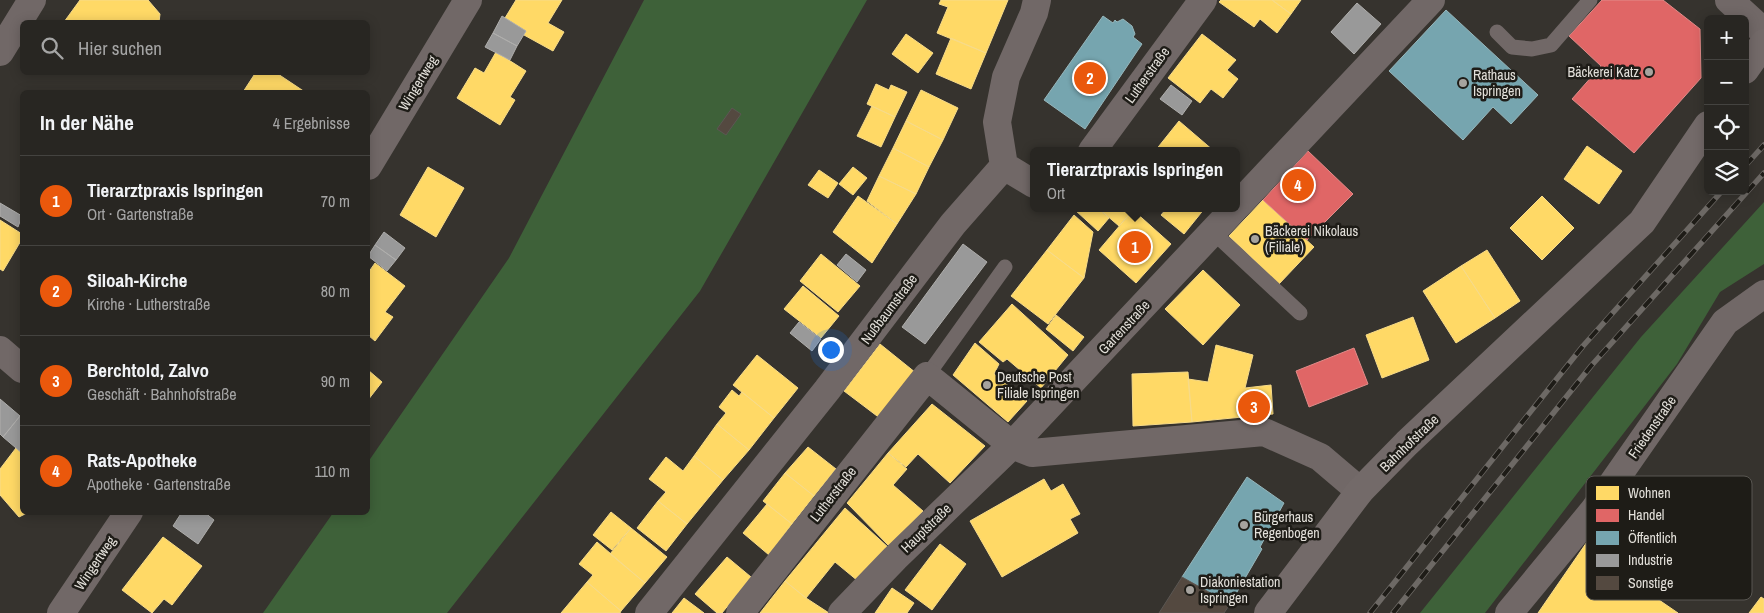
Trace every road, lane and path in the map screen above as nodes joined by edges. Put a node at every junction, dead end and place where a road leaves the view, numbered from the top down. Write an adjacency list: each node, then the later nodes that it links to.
1 (32, 0): 11 (street)
2 (468, 0): 15 (street, Wingertweg)
3 (1037, 0): 16 (street)
4 (1203, 0): 14 (street, Lutherstraße)
5 (1431, 0): 18 (street, Gartenstraße)
6 (1590, 0): 8 (lane)
7 (1729, 0): 9 (street)
8 (1497, 32)
9 (1764, 32)
10 (1764, 42): 12 (main road)
11 (0, 52)
12 (1749, 64)
13 (1704, 131): 27 (main road, Bahnhofstraße)
14 (1095, 147)
15 (370, 163)
16 (1004, 166): 17 (street); 31 (street, Nußbaumstraße)
17 (1030, 182)
18 (1240, 204)
19 (1232, 212): 20 (street, Gartenstraße)
20 (1213, 232): 23 (lane); 25 (street, Gartenstraße)
21 (1005, 268): 24 (lane, Lutherstraße)
22 (1764, 294): 26 (street, Friedenstraße)
23 (1300, 313)
24 (927, 376): 25 (street); 32 (street, Lutherstraße)
25 (1012, 446): 27 (street); 33 (street, Hauptstraße)
26 (1618, 476)
27 (1360, 491): 34 (main road, Bahnhofstraße)
28 (127, 515): 30 (street, Wingertweg)
29 (1586, 520): 35 (street, Friedenstraße)
30 (60, 613)
31 (648, 613)
32 (740, 613)
33 (842, 613)
34 (1268, 613)
35 (1509, 613)

